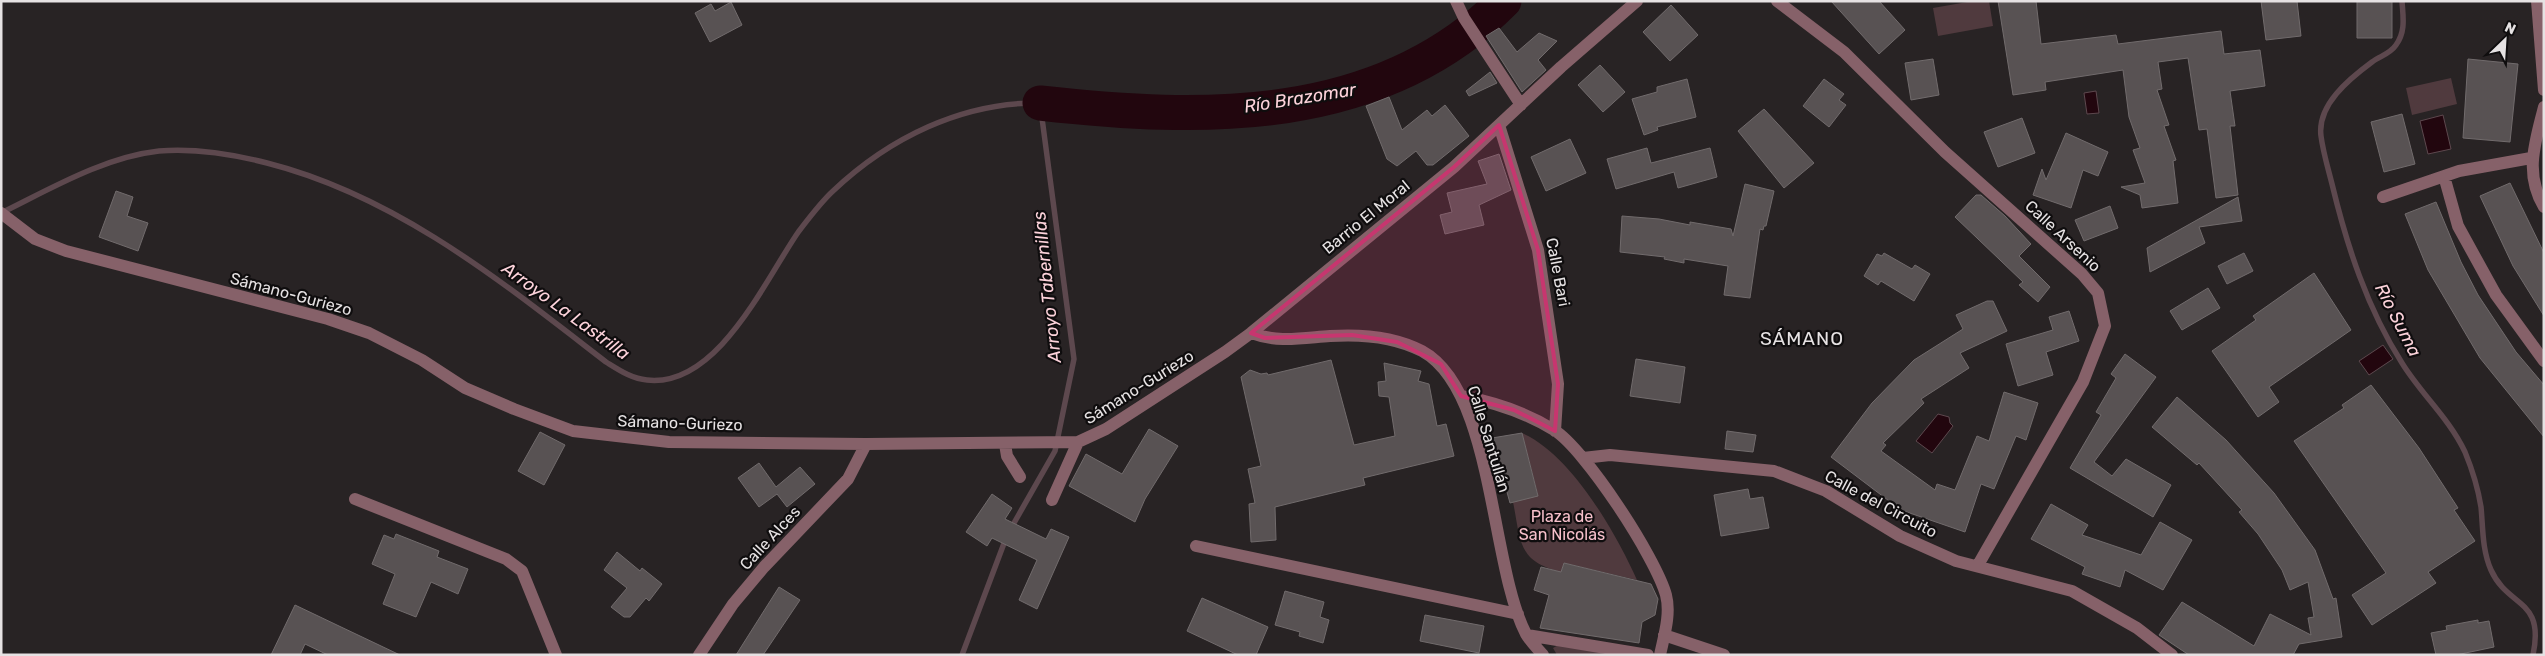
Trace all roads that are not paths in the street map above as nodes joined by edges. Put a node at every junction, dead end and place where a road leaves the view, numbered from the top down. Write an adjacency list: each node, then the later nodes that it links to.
1 (1456, 1): 6 (street)
2 (1637, 1): 6 (street, Barrio El Moral)
3 (1777, 1): 27 (street, Calle Arsenio)
4 (2537, 1): 5 (street)
5 (2544, 90)
6 (1521, 105): 9 (street, Barrio El Moral)
7 (2544, 107): 8 (street)
8 (2542, 120): 10 (street)
9 (1499, 125): 15 (street, Barrio El Moral); 18 (street, Calle Bari)
10 (2532, 158): 11 (street); 13 (street)
11 (2444, 176): 12 (street); 16 (street)
12 (2383, 197)
13 (2544, 207)
14 (1, 213): 20 (street, Sámano-Guriezo)
15 (1251, 332): 17 (street, Calle Santullán); 19 (street, Sámano-Guriezo)
16 (2544, 361)
17 (1462, 396): 18 (street); 28 (street, Calle Santullán)
18 (1555, 430): 22 (street)
19 (1073, 443): 21 (street, Sámano-Guriezo); 25 (street)
20 (866, 444): 21 (street, Sámano-Guriezo); 33 (street, Calle Alces)
21 (1005, 444): 23 (street)
22 (1583, 458): 27 (street, Calle del Circuito); 29 (street)
23 (1020, 476)
24 (355, 499): 32 (street)
25 (1052, 500)
26 (1196, 546): 28 (street)
27 (1978, 565): 31 (street, Calle del Circuito)
28 (1518, 614): 30 (street, Calle Santullán)
29 (1664, 635): 36 (street); 37 (street)
30 (1527, 636): 34 (street, Calle Santullán); 35 (street)
31 (2168, 654)
32 (556, 655)
33 (700, 655)
34 (1543, 655)
35 (1648, 655)
36 (1660, 655)
37 (1724, 655)

